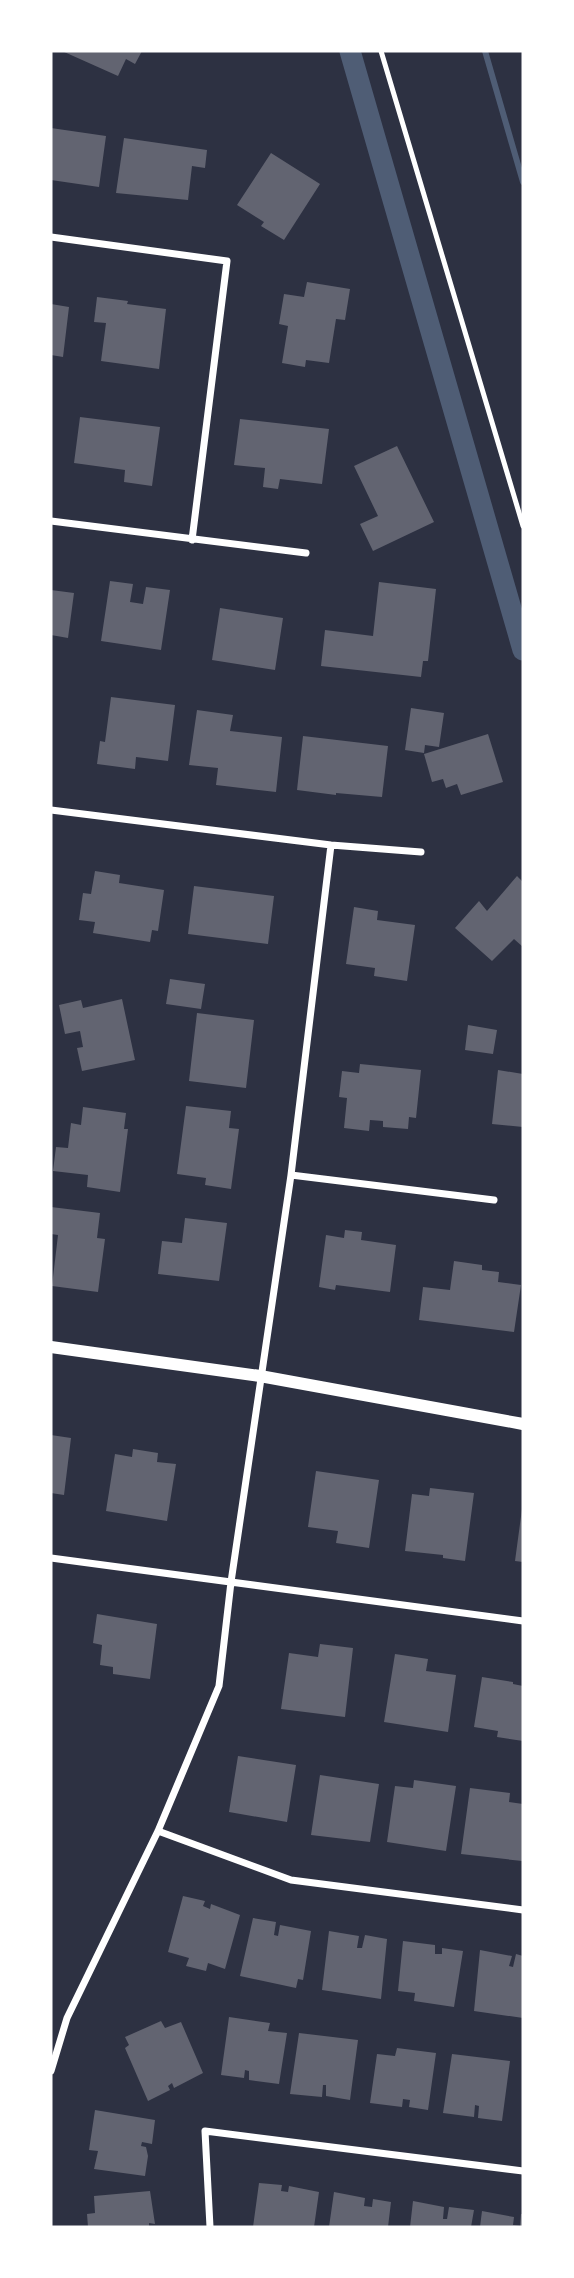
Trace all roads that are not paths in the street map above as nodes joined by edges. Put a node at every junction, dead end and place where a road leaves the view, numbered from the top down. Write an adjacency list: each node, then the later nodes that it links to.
1 (382, 51): 4 (lane)
2 (51, 237): 5 (street)
3 (51, 521): 5 (street)
4 (523, 526)
5 (192, 540): 6 (street)
6 (306, 553)
7 (51, 810): 8 (street)
8 (331, 845): 9 (street); 10 (street)
9 (421, 852)
10 (291, 1175): 11 (street); 13 (street)
11 (494, 1200)
12 (51, 1347): 13 (street)
13 (260, 1376): 14 (street); 16 (street)
14 (523, 1424)
15 (51, 1558): 16 (street)
16 (230, 1582): 17 (street); 18 (street)
17 (523, 1622)
18 (158, 1831): 19 (street); 20 (street)
19 (523, 1910)
20 (51, 2071)
21 (523, 2171): 22 (street)
22 (210, 2227)

